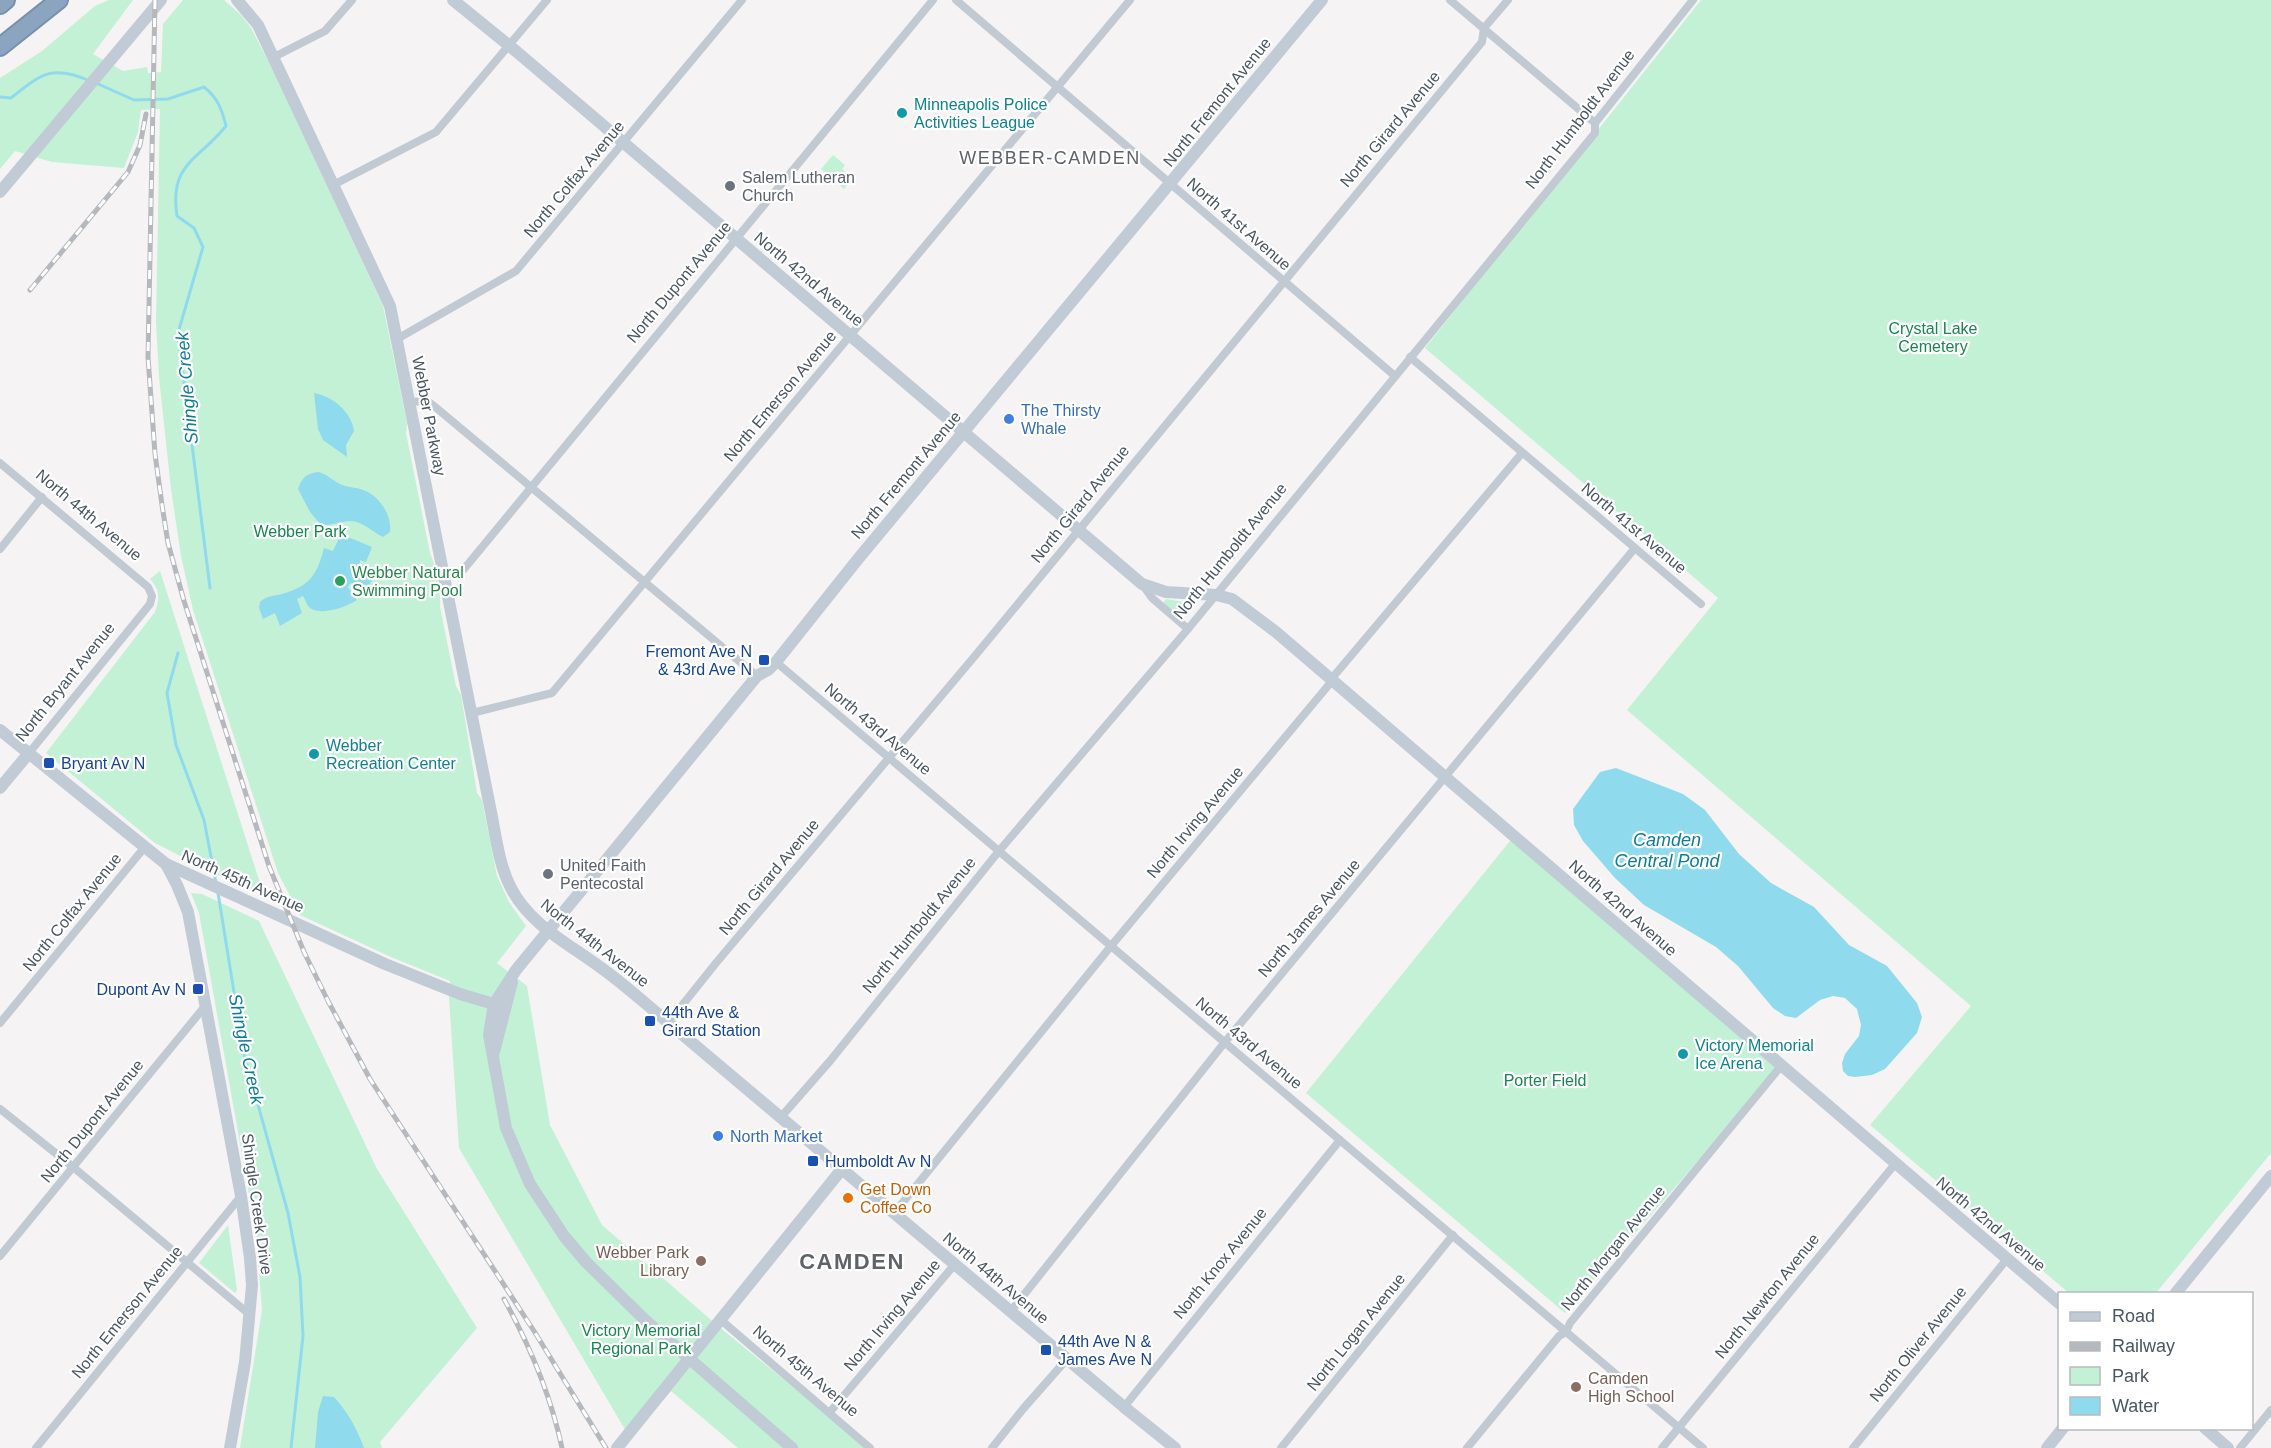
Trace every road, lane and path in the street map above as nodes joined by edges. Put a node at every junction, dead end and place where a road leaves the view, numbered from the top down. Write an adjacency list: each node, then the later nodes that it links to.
1 (6, 0): 16 (highway)
2 (59, 0): 19 (highway)
3 (161, 0): 26 (street)
4 (237, 0): 20 (street, Webber Parkway)
5 (352, 0): 20 (street)
6 (453, 0): 18 (street, North 42nd Avenue)
7 (547, 0): 18 (street)
8 (742, 0): 23 (street, North Colfax Avenue)
9 (933, 0): 27 (street, North Dupont Avenue)
10 (956, 0): 21 (street, North 41st Avenue)
11 (1130, 0): 21 (street, North Emerson Avenue)
12 (1322, 0): 25 (street, North Fremont Avenue)
13 (1450, 0): 17 (street)
14 (1508, 0): 17 (street, North Girard Avenue)
15 (1693, 0): 22 (street, North Humboldt Avenue)
16 (0, 5)
17 (1484, 28): 22 (street); 28 (street, North Girard Avenue)
18 (508, 46): 23 (street, North 42nd Avenue); 24 (street)
19 (0, 47)
20 (274, 57): 24 (street, Webber Parkway)
21 (1058, 86): 25 (street, North 41st Avenue); 29 (street, North Emerson Avenue)
22 (1595, 123): 31 (street, North Humboldt Avenue)
23 (624, 143): 27 (street, North 42nd Avenue); 30 (street, North Colfax Avenue)
24 (335, 184): 30 (street, Webber Parkway)
25 (1170, 184): 28 (street, North 41st Avenue); 34 (street, North Fremont Avenue)
26 (0, 192)
27 (735, 238): 29 (street, North 42nd Avenue); 37 (street, North Dupont Avenue)
28 (1283, 281): 32 (street, North 41st Avenue); 39 (street, North Girard Avenue)
29 (850, 336): 34 (street, North 42nd Avenue); 43 (street, North Emerson Avenue)
30 (397, 339): 33 (street, Webber Parkway)
31 (1410, 357): 32 (street, North Humboldt Avenue); 35 (street, North 41st Avenue)
32 (1395, 376): 45 (street, North Humboldt Avenue)
33 (410, 402): 37 (street); 42 (street, Webber Parkway)
34 (964, 432): 39 (street, North 42nd Avenue); 49 (street, North Fremont Avenue)
35 (1522, 453): 40 (street, North 41st Avenue); 51 (street, North Irving Avenue)
36 (0, 463): 38 (street, North 44th Avenue)
37 (531, 486): 42 (street, North Dupont Avenue); 43 (street)
38 (42, 497): 41 (street); 46 (street, North 44th Avenue)
39 (1078, 530): 44 (street, North 42nd Avenue); 55 (street, North Girard Avenue)
40 (1635, 548): 47 (street, North 41st Avenue); 56 (street, North James Avenue)
41 (0, 549)
42 (445, 578): 52 (street, Webber Parkway)
43 (646, 582): 50 (street); 52 (street, North Emerson Avenue)
44 (1142, 584): 45 (street, North 42nd Avenue); 48 (street, North 42nd Avenue)
45 (1216, 595): 48 (street, North Humboldt Avenue); 51 (street, North 42nd Avenue)
46 (152, 596): 54 (street, North Bryant Avenue)
47 (1701, 604)
48 (1188, 629): 59 (street, North Humboldt Avenue)
49 (776, 662): 50 (street, North Fremont Avenue); 55 (street, North 43rd Avenue)
50 (757, 676): 62 (street, North Fremont Avenue)
51 (1332, 681): 56 (street, North 42nd Avenue); 63 (street, North Irving Avenue)
52 (472, 713): 61 (street, Webber Parkway)
53 (0, 730): 54 (street, North 45th Avenue)
54 (29, 753): 57 (street, North Bryant Avenue); 58 (street, North 45th Avenue)
55 (889, 758): 59 (street, North 43rd Avenue); 67 (street, North Girard Avenue)
56 (1445, 777): 68 (street, North James Avenue); 69 (street, North 42nd Avenue)
57 (0, 788)
58 (144, 848): 60 (street, North 45th Avenue); 66 (street, North Colfax Avenue)
59 (999, 851): 63 (street, North 43rd Avenue); 71 (street, North Humboldt Avenue)
60 (166, 864): 64 (street, Shingle Creek Drive); 65 (street, North 45th Avenue)
61 (503, 870): 62 (street, North 44th Avenue)
62 (548, 929): 65 (street, North Fremont Avenue); 67 (street, North 44th Avenue)
63 (1112, 946): 68 (street, North 43rd Avenue); 78 (street, North Irving Avenue)
64 (207, 1004): 74 (street, North Dupont Avenue); 77 (street, Shingle Creek Drive)
65 (499, 1006): 90 (street)
66 (0, 1023)
67 (668, 1023): 71 (street, North 44th Avenue)
68 (1225, 1042): 72 (street, North 43rd Avenue); 86 (street, North James Avenue)
69 (1781, 1066): 73 (street, North 42nd Avenue); 89 (street, North Morgan Avenue)
70 (0, 1109): 74 (street)
71 (780, 1117): 75 (street, North 44th Avenue)
72 (1340, 1140): 79 (street, North 43rd Avenue); 92 (street, North Knox Avenue)
73 (1895, 1164): 81 (street, North 42nd Avenue); 95 (street, North Newton Avenue)
74 (73, 1167): 80 (street, North Dupont Avenue); 82 (street)
75 (842, 1169): 78 (street, North 44th Avenue); 88 (street)
76 (2271, 1176): 84 (street)
77 (241, 1196): 82 (street, North Emerson Avenue); 87 (street, Shingle Creek Drive)
78 (895, 1212): 83 (street, North 44th Avenue)
79 (1453, 1236): 89 (street, North 43rd Avenue); 105 (street, North Logan Avenue)
80 (0, 1256)
81 (2007, 1259): 85 (street, North 42nd Avenue); 109 (street, North Oliver Avenue)
82 (186, 1262): 87 (street); 98 (street, North Emerson Avenue)
83 (955, 1264): 86 (street, North 44th Avenue); 94 (street, North Irving Avenue)
84 (2176, 1292)
85 (2058, 1302)
86 (1011, 1311): 91 (street, North 44th Avenue)
87 (249, 1314): 99 (street, Shingle Creek Drive)
88 (721, 1320): 90 (street); 94 (street, North 45th Avenue)
89 (1566, 1332): 95 (street, North 43rd Avenue); 106 (street, North Morgan Avenue)
90 (690, 1359): 100 (street); 101 (street)
91 (1068, 1359): 92 (street, North 44th Avenue); 103 (street)
92 (1124, 1407): 104 (street, North 44th Avenue)
93 (2271, 1410): 112 (street)
94 (830, 1412): 102 (street, North 45th Avenue)
95 (1680, 1428): 107 (street, North Newton Avenue); 108 (street, North 43rd Avenue)
96 (2061, 1430): 110 (street)
97 (2207, 1430): 111 (street)
98 (36, 1448)
99 (230, 1448)
100 (617, 1448)
101 (792, 1448)
102 (870, 1448)
103 (992, 1448)
104 (1175, 1448)
105 (1281, 1448)
106 (1467, 1448)
107 (1662, 1448)
108 (1703, 1448)
109 (1853, 1448)
110 (2047, 1448)
111 (2228, 1448)
112 (2240, 1448)

